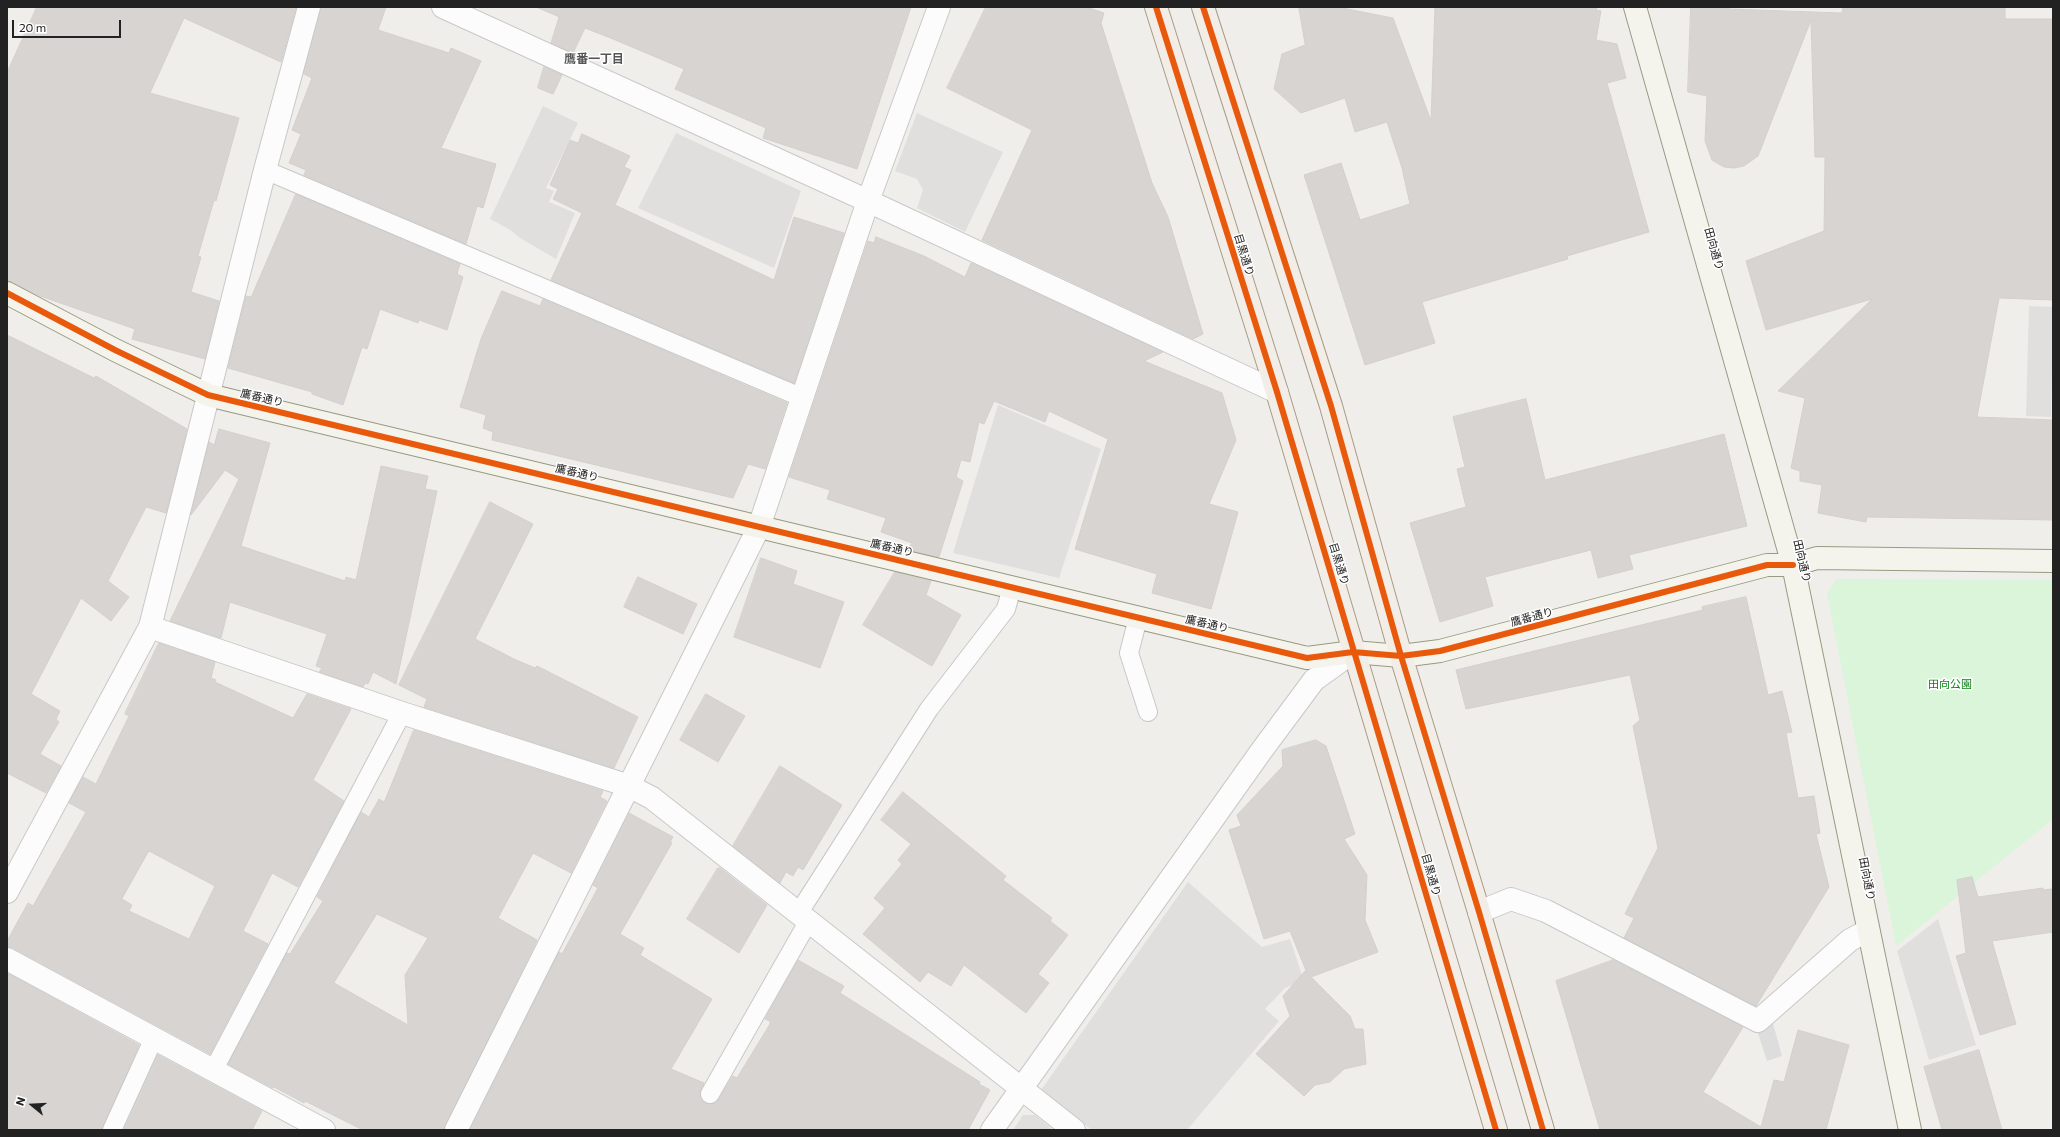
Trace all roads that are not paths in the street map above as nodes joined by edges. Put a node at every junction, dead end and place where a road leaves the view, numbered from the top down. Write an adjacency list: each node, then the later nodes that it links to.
1 (309, 7): 7 (street)
2 (443, 7): 8 (street)
3 (939, 7): 8 (street)
4 (1156, 7): 10 (main road, 目黒通り)
5 (1203, 7): 20 (main road)
6 (1635, 7): 15 (street, 田向通り)
7 (265, 170): 11 (street); 12 (lane)
8 (868, 201): 10 (street); 12 (street)
9 (7, 293): 11 (street, 鷹番通り)
10 (1277, 392): 19 (main road, 目黒通り)
11 (208, 395): 13 (street, 鷹番通り); 18 (street)
12 (803, 398): 13 (street)
13 (759, 527): 16 (street, 鷹番通り); 23 (street)
14 (2053, 561): 15 (street)
15 (1793, 566): 20 (street, 鷹番通り); 27 (street, 田向通り)
16 (1012, 587): 17 (street, 鷹番通り); 26 (lane)
17 (1138, 618): 19 (street, 鷹番通り); 21 (lane)
18 (150, 627): 22 (street); 24 (street)
19 (1353, 652): 20 (street, 鷹番通り); 31 (street); 38 (main road, 目黒通り)
20 (1401, 656): 25 (main road)
21 (1148, 712)
22 (402, 713): 23 (street); 30 (lane)
23 (629, 786): 26 (street); 35 (street)
24 (7, 892)
25 (1479, 912): 27 (street); 39 (main road)
26 (803, 918): 31 (street); 32 (lane)
27 (1868, 932): 40 (street, 田向通り)
28 (7, 959): 29 (street)
29 (154, 1038): 30 (street); 33 (lane)
30 (214, 1071): 34 (street)
31 (1022, 1089): 36 (street); 37 (street)
32 (710, 1094)
33 (112, 1130)
34 (324, 1130)
35 (456, 1130)
36 (992, 1130)
37 (1074, 1130)
38 (1496, 1130)
39 (1543, 1130)
40 (1910, 1130)

